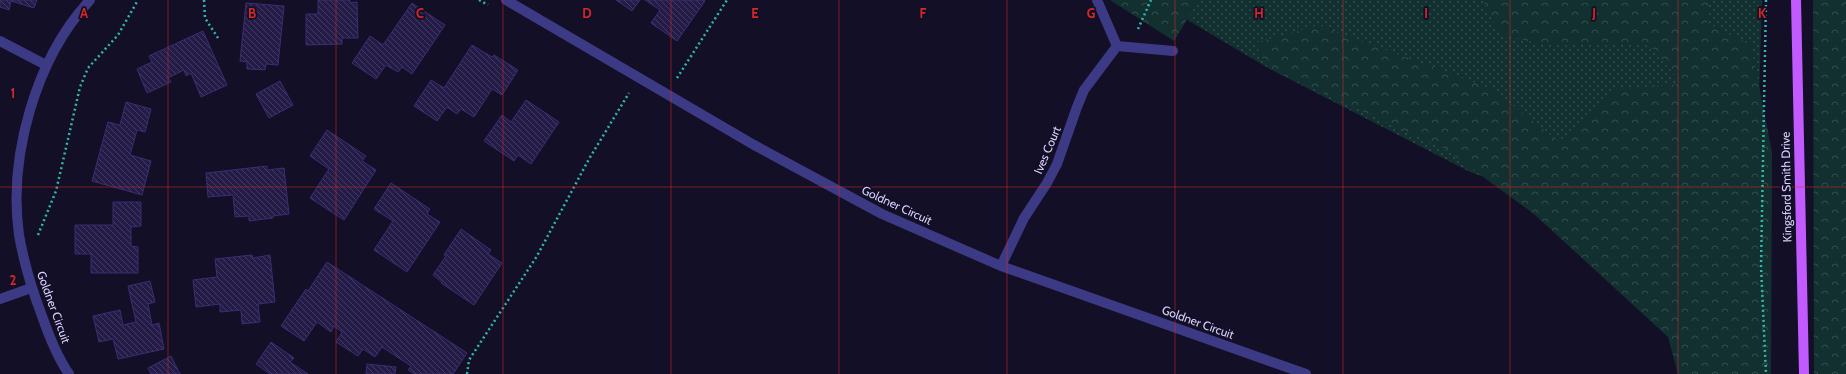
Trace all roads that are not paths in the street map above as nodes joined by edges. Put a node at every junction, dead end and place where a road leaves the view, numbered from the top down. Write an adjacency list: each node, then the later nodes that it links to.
1 (90, 0): 8 (street, Goldner Circuit)
2 (506, 0): 9 (street, Goldner Circuit)
3 (1097, 0): 6 (street)
4 (1796, 0): 14 (main road, Kingsford Smith Drive)
5 (0, 41): 8 (street)
6 (1117, 46): 7 (street); 9 (street, Ives Court)
7 (1173, 51)
8 (46, 65): 10 (street, Goldner Circuit)
9 (1001, 266): 13 (street, Goldner Circuit)
10 (31, 288): 11 (street); 12 (street, Goldner Circuit)
11 (0, 299)
12 (69, 374)
13 (1306, 374)
14 (1804, 374)

